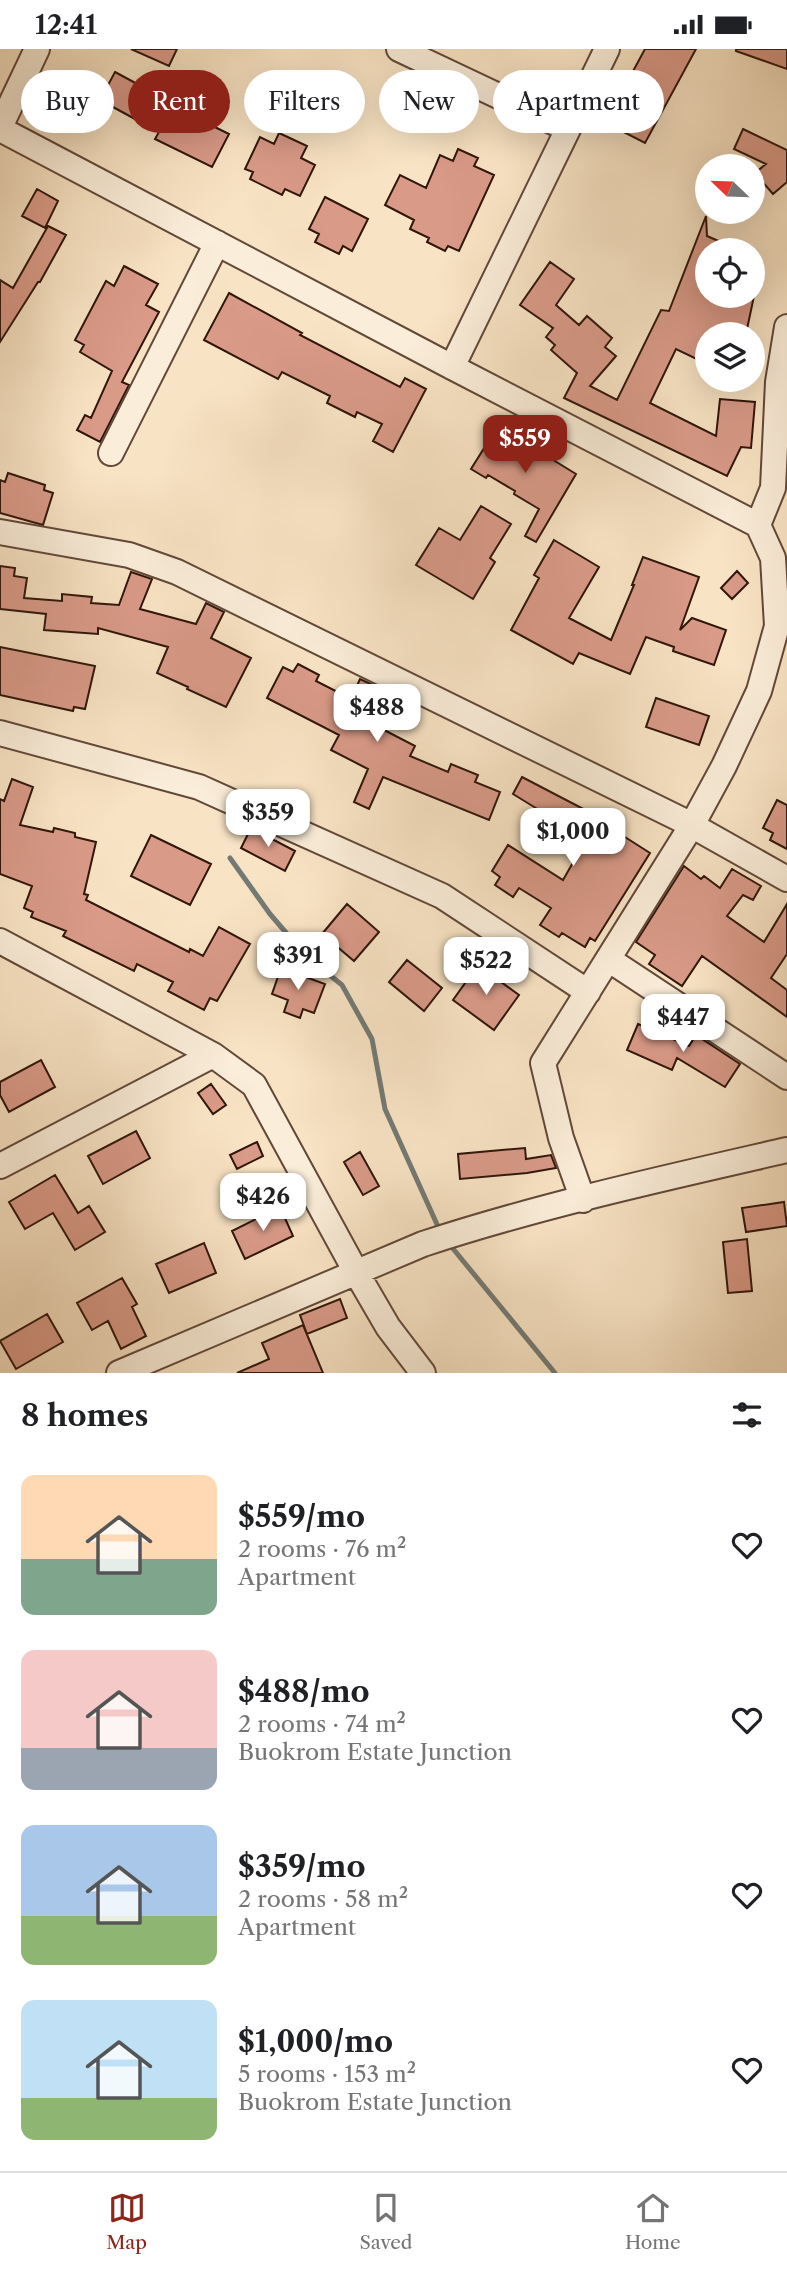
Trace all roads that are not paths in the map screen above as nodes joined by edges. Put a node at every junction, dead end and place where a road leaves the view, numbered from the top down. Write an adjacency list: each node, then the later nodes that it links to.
1 (37, 49): 6 (street)
2 (399, 49): 5 (street)
3 (607, 49): 4 (street)
4 (597, 70)
5 (493, 93)
6 (0, 128): 8 (street)
7 (566, 133): 10 (street)
8 (217, 243): 10 (street); 11 (street)
9 (787, 327): 12 (street)
10 (452, 367): 13 (street)
11 (111, 453)
12 (780, 488): 13 (street)
13 (758, 525): 16 (street)
14 (0, 532): 16 (street)
15 (0, 733): 20 (street)
16 (692, 825): 17 (street); 19 (street)
17 (787, 879)
18 (0, 941): 21 (street)
19 (608, 959): 20 (street); 22 (street)
20 (587, 992): 25 (street)
21 (213, 1055): 24 (street); 26 (street)
22 (787, 1077)
23 (787, 1150): 25 (street)
24 (0, 1166)
25 (583, 1200): 26 (street)
26 (356, 1272): 27 (street); 28 (street)
27 (120, 1373)
28 (424, 1373)

